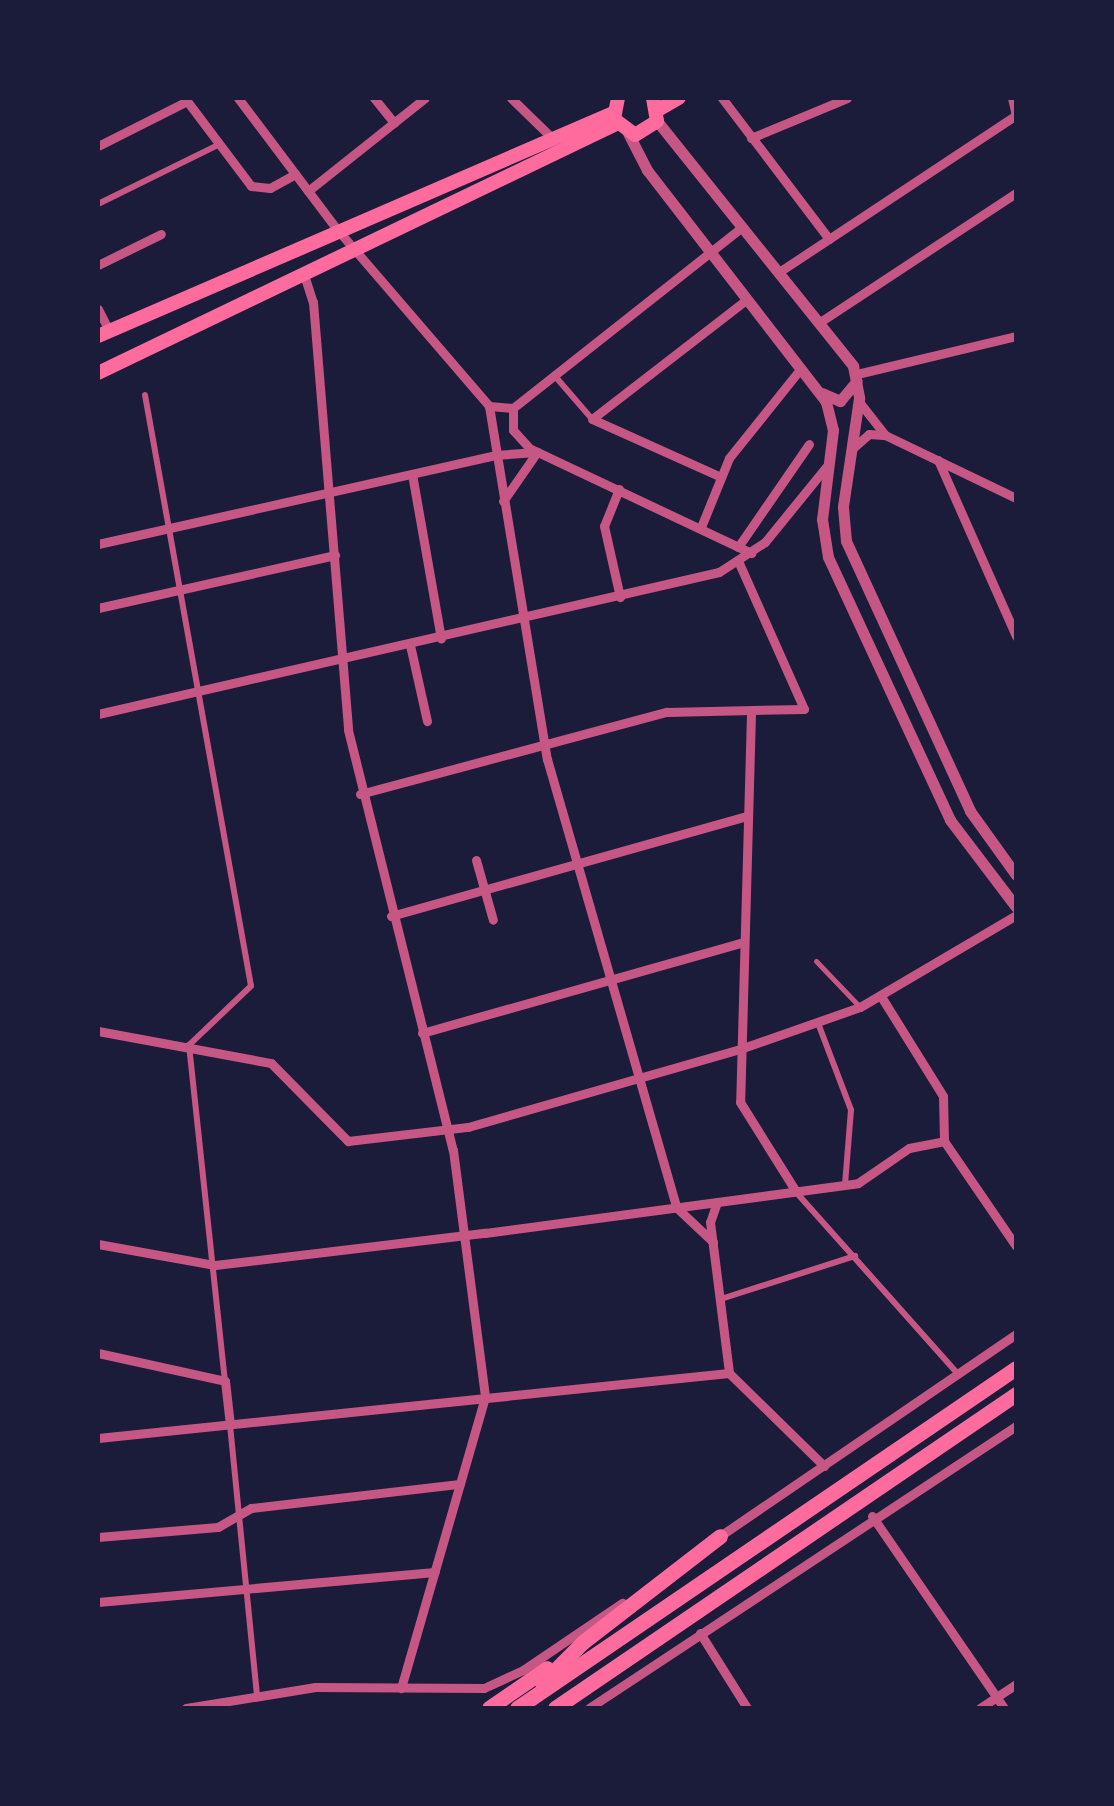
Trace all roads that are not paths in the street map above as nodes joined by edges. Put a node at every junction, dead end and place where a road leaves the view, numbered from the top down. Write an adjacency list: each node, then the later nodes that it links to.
1 (238, 98): 17 (street)
2 (374, 98): 12 (street)
3 (425, 98): 12 (street)
4 (511, 98): 13 (street)
5 (679, 98): 9 (main road)
6 (722, 98): 14 (street)
7 (846, 98): 14 (street)
8 (1012, 98): 11 (street)
9 (656, 109): 10 (main road); 21 (street)
10 (617, 112): 13 (main road); 25 (main road); 26 (street)
11 (1016, 115): 24 (street)
12 (394, 122): 18 (street)
13 (552, 138): 22 (main road)
14 (751, 138): 24 (street)
15 (218, 144): 16 (street); 17 (street); 20 (street)
16 (98, 146)
17 (294, 174): 18 (street)
18 (308, 191): 22 (street)
19 (1016, 194): 32 (street)
20 (98, 204)
21 (742, 227): 26 (street); 28 (street)
22 (336, 228): 25 (street); 33 (main road)
23 (161, 234): 27 (street)
24 (829, 239): 28 (street)
25 (359, 251): 29 (main road); 42 (street)
26 (709, 254): 30 (street); 37 (street)
27 (98, 265)
28 (779, 272): 32 (street)
29 (304, 278): 36 (main road); 55 (street)
30 (746, 300): 35 (street); 44 (street)
31 (98, 308): 33 (street)
32 (820, 322): 38 (street)
33 (103, 334)
34 (1016, 336): 38 (street)
35 (800, 368): 39 (street); 53 (street)
36 (98, 372)
37 (554, 376): 43 (street); 44 (street)
38 (857, 378): 39 (street); 41 (street)
39 (818, 391): 51 (street)
40 (145, 395): 58 (street)
41 (859, 398): 45 (street); 48 (street)
42 (488, 406): 43 (street); 49 (street)
43 (513, 408): 47 (street)
44 (592, 419): 53 (street)
45 (885, 435): 48 (street); 50 (street)
46 (809, 444): 61 (street)
47 (537, 452): 49 (street); 54 (street); 57 (street)
48 (850, 454): 82 (street)
49 (495, 456): 52 (street); 57 (street)
50 (938, 460): 56 (street); 69 (street)
51 (828, 464): 62 (street); 84 (street)
52 (412, 474): 55 (street); 70 (street)
53 (721, 478): 59 (street)
54 (620, 489): 59 (street); 66 (street)
55 (329, 492): 58 (street); 63 (street)
56 (1016, 498)
57 (503, 501): 68 (street)
58 (169, 528): 60 (street); 65 (street)
59 (701, 528): 61 (street)
60 (98, 544)
61 (738, 546): 62 (street)
62 (752, 554): 64 (street)
63 (334, 555): 65 (street); 72 (street)
64 (738, 563): 66 (street); 75 (street)
65 (180, 590): 67 (street); 73 (street)
66 (620, 597): 68 (street)
67 (98, 608)
68 (524, 619): 70 (street); 77 (street)
69 (1016, 636)
70 (441, 638): 71 (street)
71 (410, 644): 72 (street); 76 (street)
72 (345, 659): 73 (street); 78 (street)
73 (198, 690): 74 (street); 95 (street)
74 (98, 714)
75 (751, 714): 77 (street); 79 (street)
76 (427, 721)
77 (544, 746): 78 (street); 81 (street)
78 (360, 794): 85 (street)
79 (747, 816): 81 (street); 87 (street)
80 (476, 860): 83 (street)
81 (576, 864): 83 (street); 89 (street)
82 (1016, 875)
83 (484, 890): 85 (street); 86 (street)
84 (1016, 911): 90 (street)
85 (391, 916): 94 (street)
86 (492, 920)
87 (743, 942): 89 (street); 96 (street)
88 (816, 961): 91 (lane)
89 (612, 982): 94 (street); 97 (street)
90 (882, 998): 91 (street); 99 (street)
91 (860, 1007): 92 (street)
92 (818, 1023): 96 (street); 100 (street)
93 (98, 1031): 95 (street)
94 (422, 1033): 98 (street)
95 (189, 1046): 98 (street); 109 (street)
96 (740, 1050): 97 (street); 101 (street)
97 (639, 1078): 98 (street); 103 (street)
98 (447, 1128): 104 (street)
99 (944, 1141): 100 (street); 107 (street)
100 (845, 1185): 101 (street)
101 (794, 1190): 102 (street); 108 (street)
102 (717, 1202): 103 (street); 105 (street)
103 (676, 1208): 104 (street); 105 (street)
104 (465, 1236): 109 (street); 118 (street)
105 (713, 1242): 110 (street)
106 (98, 1244): 109 (street)
107 (1016, 1246)
108 (855, 1256): 110 (street); 115 (street)
109 (214, 1265): 116 (street)
110 (721, 1299): 114 (street)
111 (1014, 1337): 115 (street)
112 (98, 1353): 116 (street)
113 (1016, 1368): 139 (highway)
114 (729, 1373): 118 (street); 122 (street)
115 (958, 1374): 122 (street)
116 (225, 1381): 119 (street)
117 (1016, 1394): 140 (highway)
118 (485, 1398): 119 (street); 123 (street)
119 (230, 1424): 121 (street); 124 (street)
120 (1016, 1426): 125 (street)
121 (98, 1438)
122 (824, 1466): 126 (street)
123 (460, 1484): 124 (street); 128 (street)
124 (239, 1514): 127 (street); 129 (street)
125 (872, 1516): 131 (street); 136 (street)
126 (720, 1536): 132 (highway); 134 (street)
127 (98, 1538)
128 (434, 1572): 129 (street); 134 (street)
129 (246, 1589): 130 (street); 135 (street)
130 (98, 1602)
131 (700, 1633): 141 (street); 142 (street)
132 (583, 1642): 138 (highway); 139 (highway)
133 (1016, 1687): 136 (street)
134 (401, 1688): 135 (street)
135 (257, 1694): 137 (street)
136 (992, 1700): 143 (street); 144 (street)
137 (186, 1708)
138 (489, 1708)
139 (517, 1708)
140 (556, 1708)
141 (589, 1708)
142 (747, 1708)
143 (980, 1708)
144 (1004, 1708)

